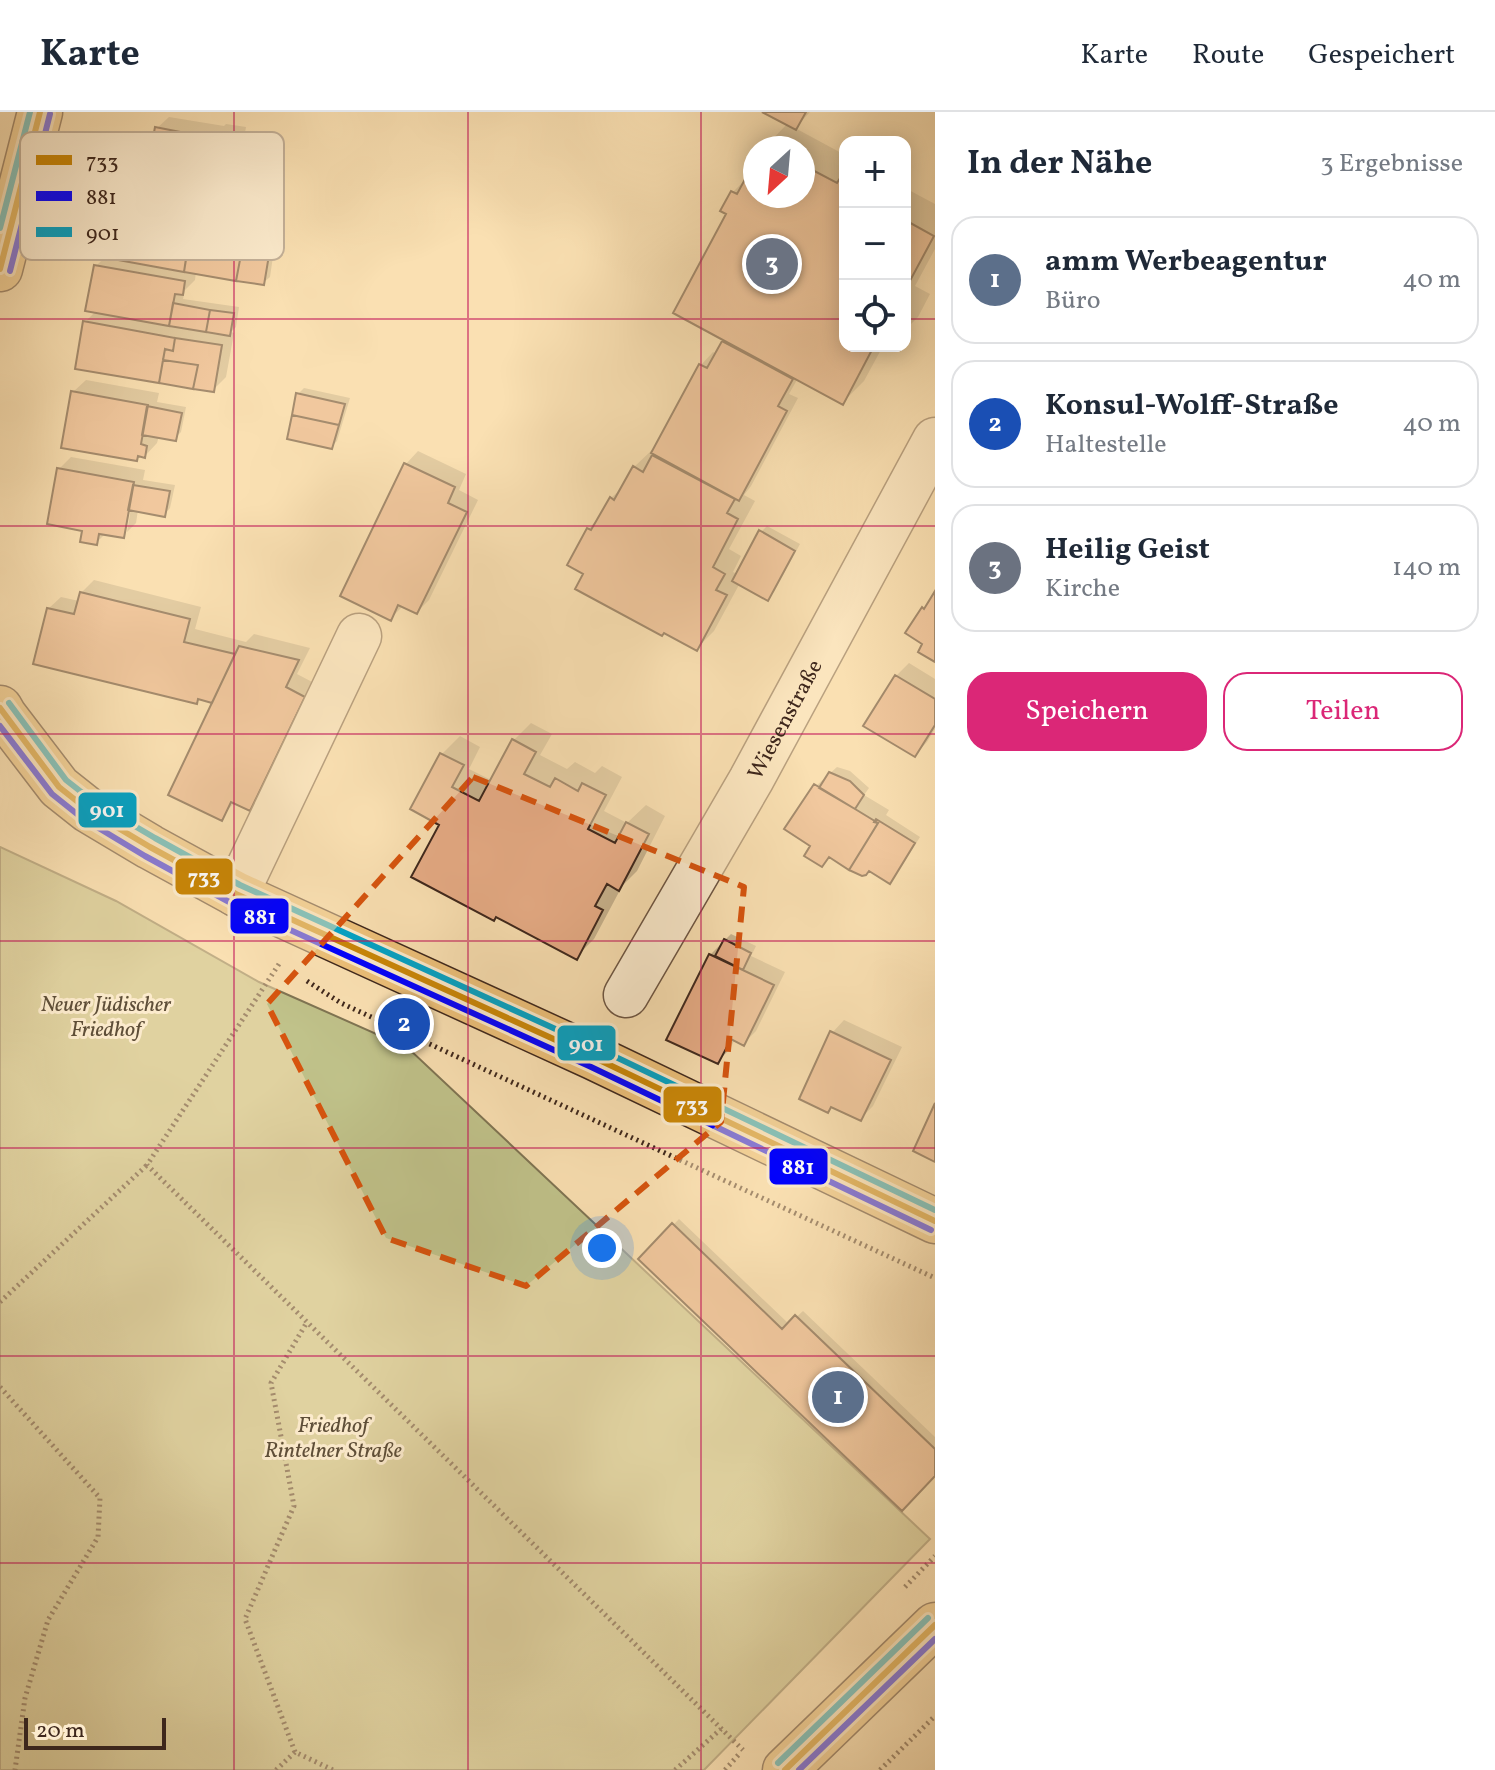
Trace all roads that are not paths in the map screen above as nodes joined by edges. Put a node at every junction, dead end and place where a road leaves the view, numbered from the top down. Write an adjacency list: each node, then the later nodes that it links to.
1 (40, 112): 2 (main road)
2 (35, 132)
3 (20, 190): 4 (main road)
4 (0, 269)
5 (935, 440): 9 (lane, Wiesenstraße)
6 (359, 636): 8 (lane)
7 (0, 708): 8 (main road)
8 (236, 894): 10 (main road)
9 (626, 995)
10 (935, 1221)
11 (935, 1625): 12 (main road)
12 (785, 1770)

